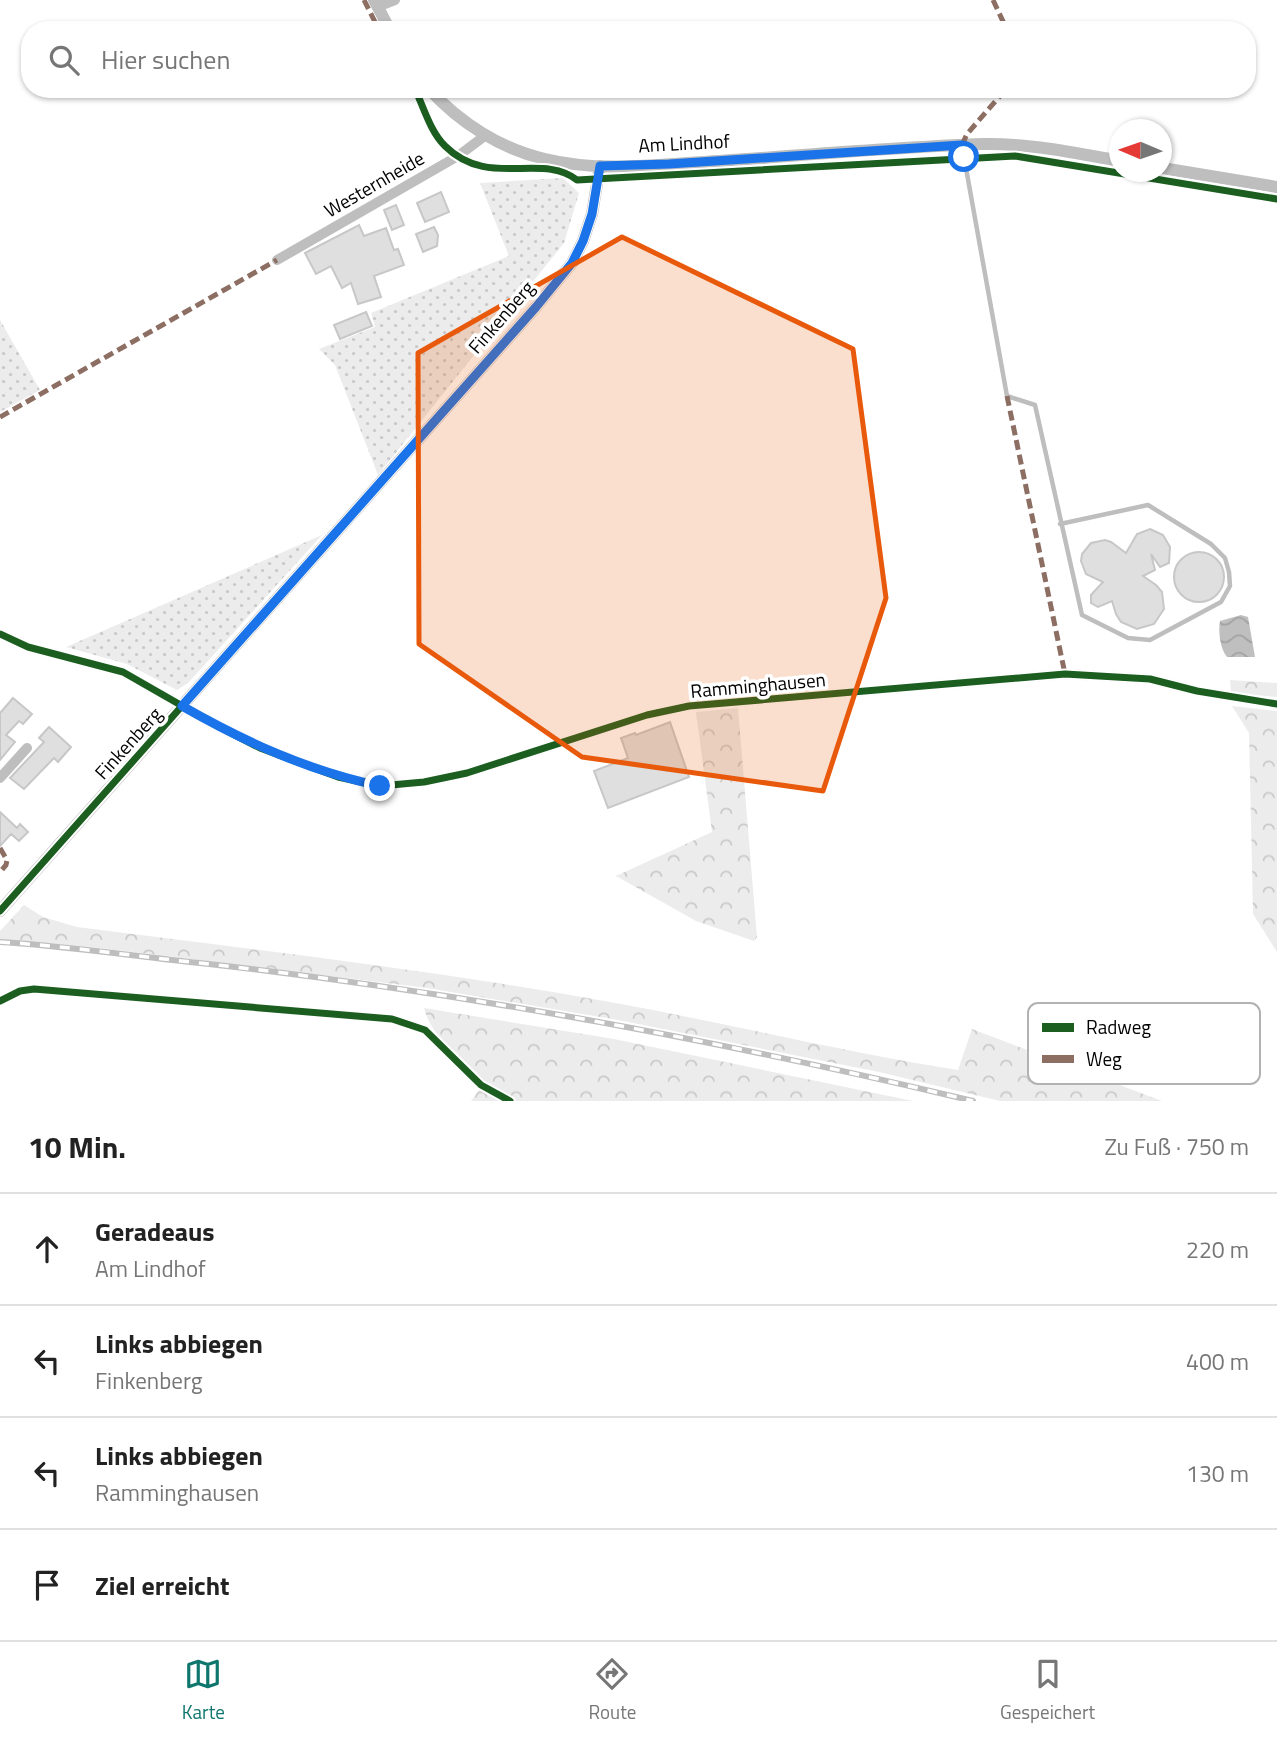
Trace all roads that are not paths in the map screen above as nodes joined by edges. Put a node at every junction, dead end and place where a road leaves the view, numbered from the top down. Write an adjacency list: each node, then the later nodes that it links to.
1 (395, 0): 2 (street)
2 (376, 4): 3 (street)
3 (385, 21)
4 (438, 98): 5 (street, Am Lindhof)
5 (486, 135): 8 (street, Am Lindhof); 11 (street, Westernheide)
6 (962, 145): 7 (street, Am Lindhof); 8 (street, Am Lindhof); 12 (lane)
7 (1109, 159)
8 (600, 166): 15 (street, Finkenberg)
9 (1172, 170): 10 (street)
10 (1277, 187)
11 (277, 260)
12 (1060, 524): 12 (lane)
13 (0, 634): 15 (street, Ramminghausen)
14 (1277, 704): 15 (street, Ramminghausen)
15 (182, 706): 18 (street, Finkenberg)
16 (27, 748): 17 (street)
17 (0, 778)
18 (0, 910)

